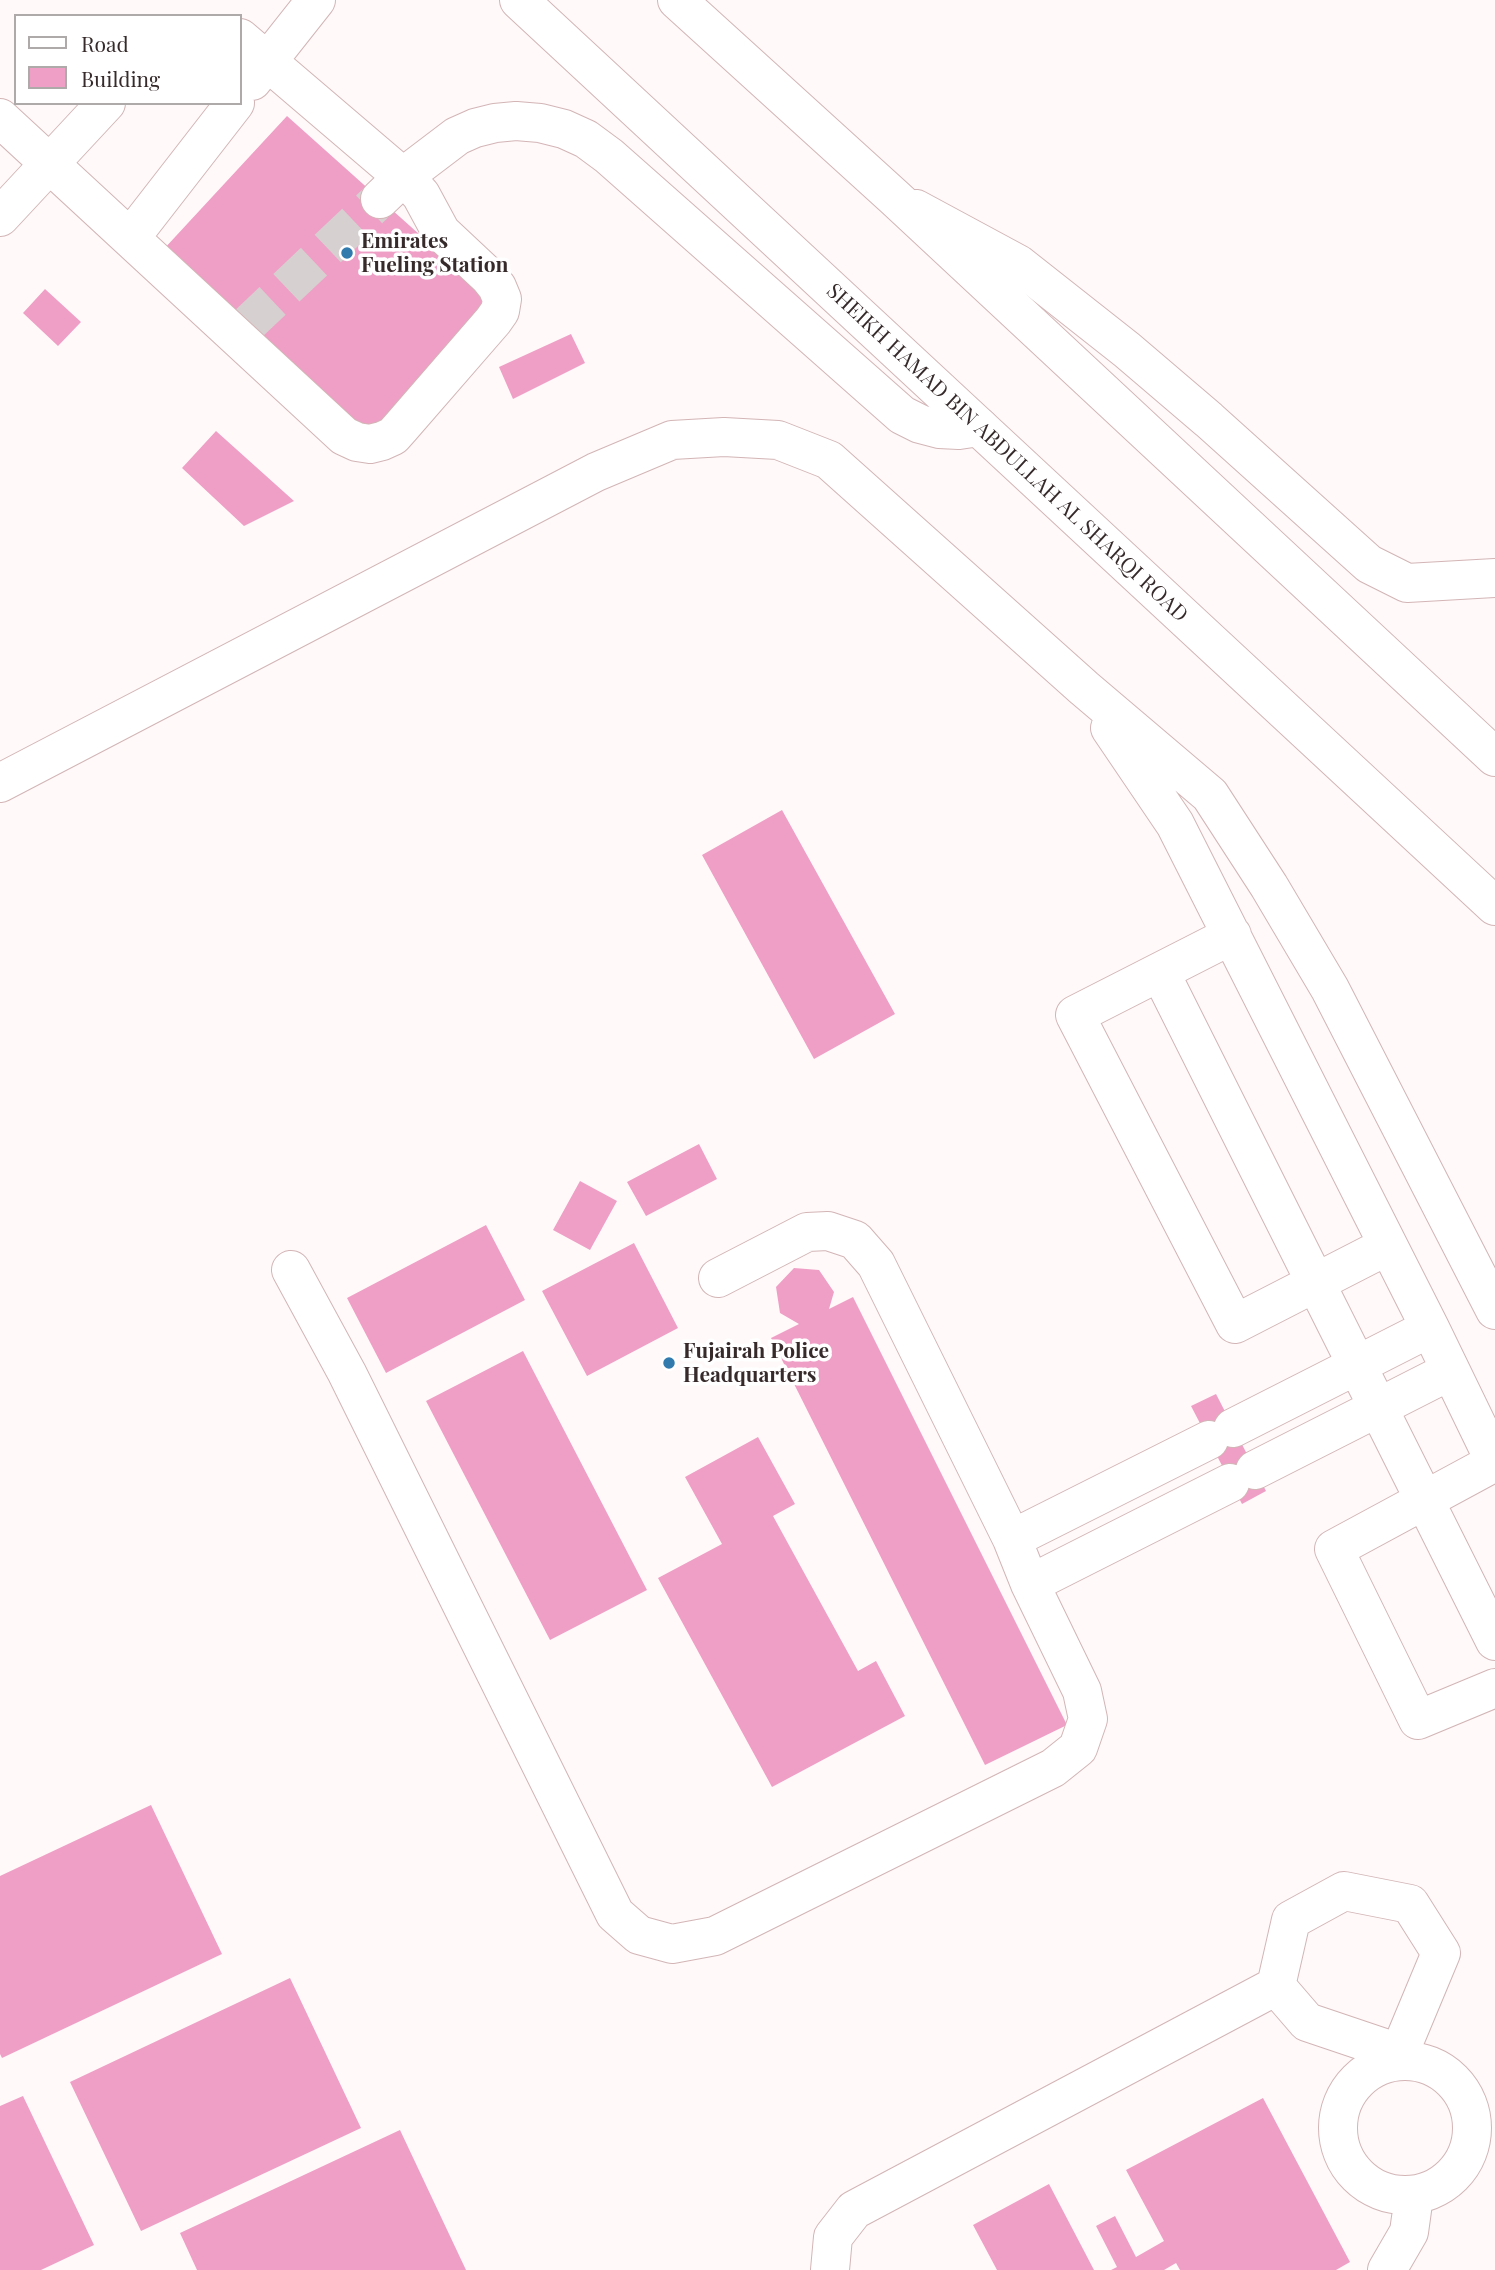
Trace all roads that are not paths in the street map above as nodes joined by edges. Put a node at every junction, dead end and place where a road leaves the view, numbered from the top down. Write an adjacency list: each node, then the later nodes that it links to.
1 (316, 0): 4 (main road)
2 (519, 0): 14 (main road, SHEIKH HAMAD BIN ABDULLAH AL SHARQI ROAD)
3 (677, 0): 11 (main road)
4 (253, 50): 5 (main road); 10 (main road)
5 (242, 90)
6 (104, 105): 9 (main road)
7 (233, 105): 13 (main road)
8 (0, 118): 9 (main road)
9 (49, 163): 12 (main road); 13 (main road)
10 (391, 188): 13 (main road); 14 (main road)
11 (895, 198): 15 (main road); 17 (main road)
12 (0, 217)
13 (131, 237)
14 (979, 427): 19 (main road, SHEIKH HAMAD BIN ABDULLAH AL SHARQI ROAD)
15 (1495, 578)
16 (1084, 688): 18 (main road); 20 (main road); 26 (main road)
17 (1495, 757)
18 (0, 783)
19 (1495, 906)
20 (1232, 935): 21 (main road); 22 (main road)
21 (1160, 972): 25 (main road); 25 (main road)
22 (1387, 1246): 25 (main road); 27 (main road)
23 (291, 1270): 34 (main road)
24 (718, 1278): 33 (main road)
25 (1315, 1283): 28 (main road)
26 (1495, 1310)
27 (1430, 1328): 28 (main road); 29 (main road)
28 (1358, 1365): 30 (main road); 33 (main road)
29 (1450, 1371): 30 (main road); 31 (main road)
30 (1377, 1408): 32 (main road); 34 (main road)
31 (1495, 1462): 32 (main road)
32 (1424, 1501): 35 (main road); 36 (main road)
33 (1012, 1539): 34 (main road)
34 (1030, 1584)
35 (1495, 1641)
36 (1495, 1688)
37 (1276, 1986): 38 (main road); 38 (main road); 41 (main road)
38 (1396, 2061): 39 (main road); 40 (main road)
39 (1481, 2092): 40 (main road)
40 (1414, 2196): 42 (main road)
41 (830, 2270)
42 (1387, 2270)

